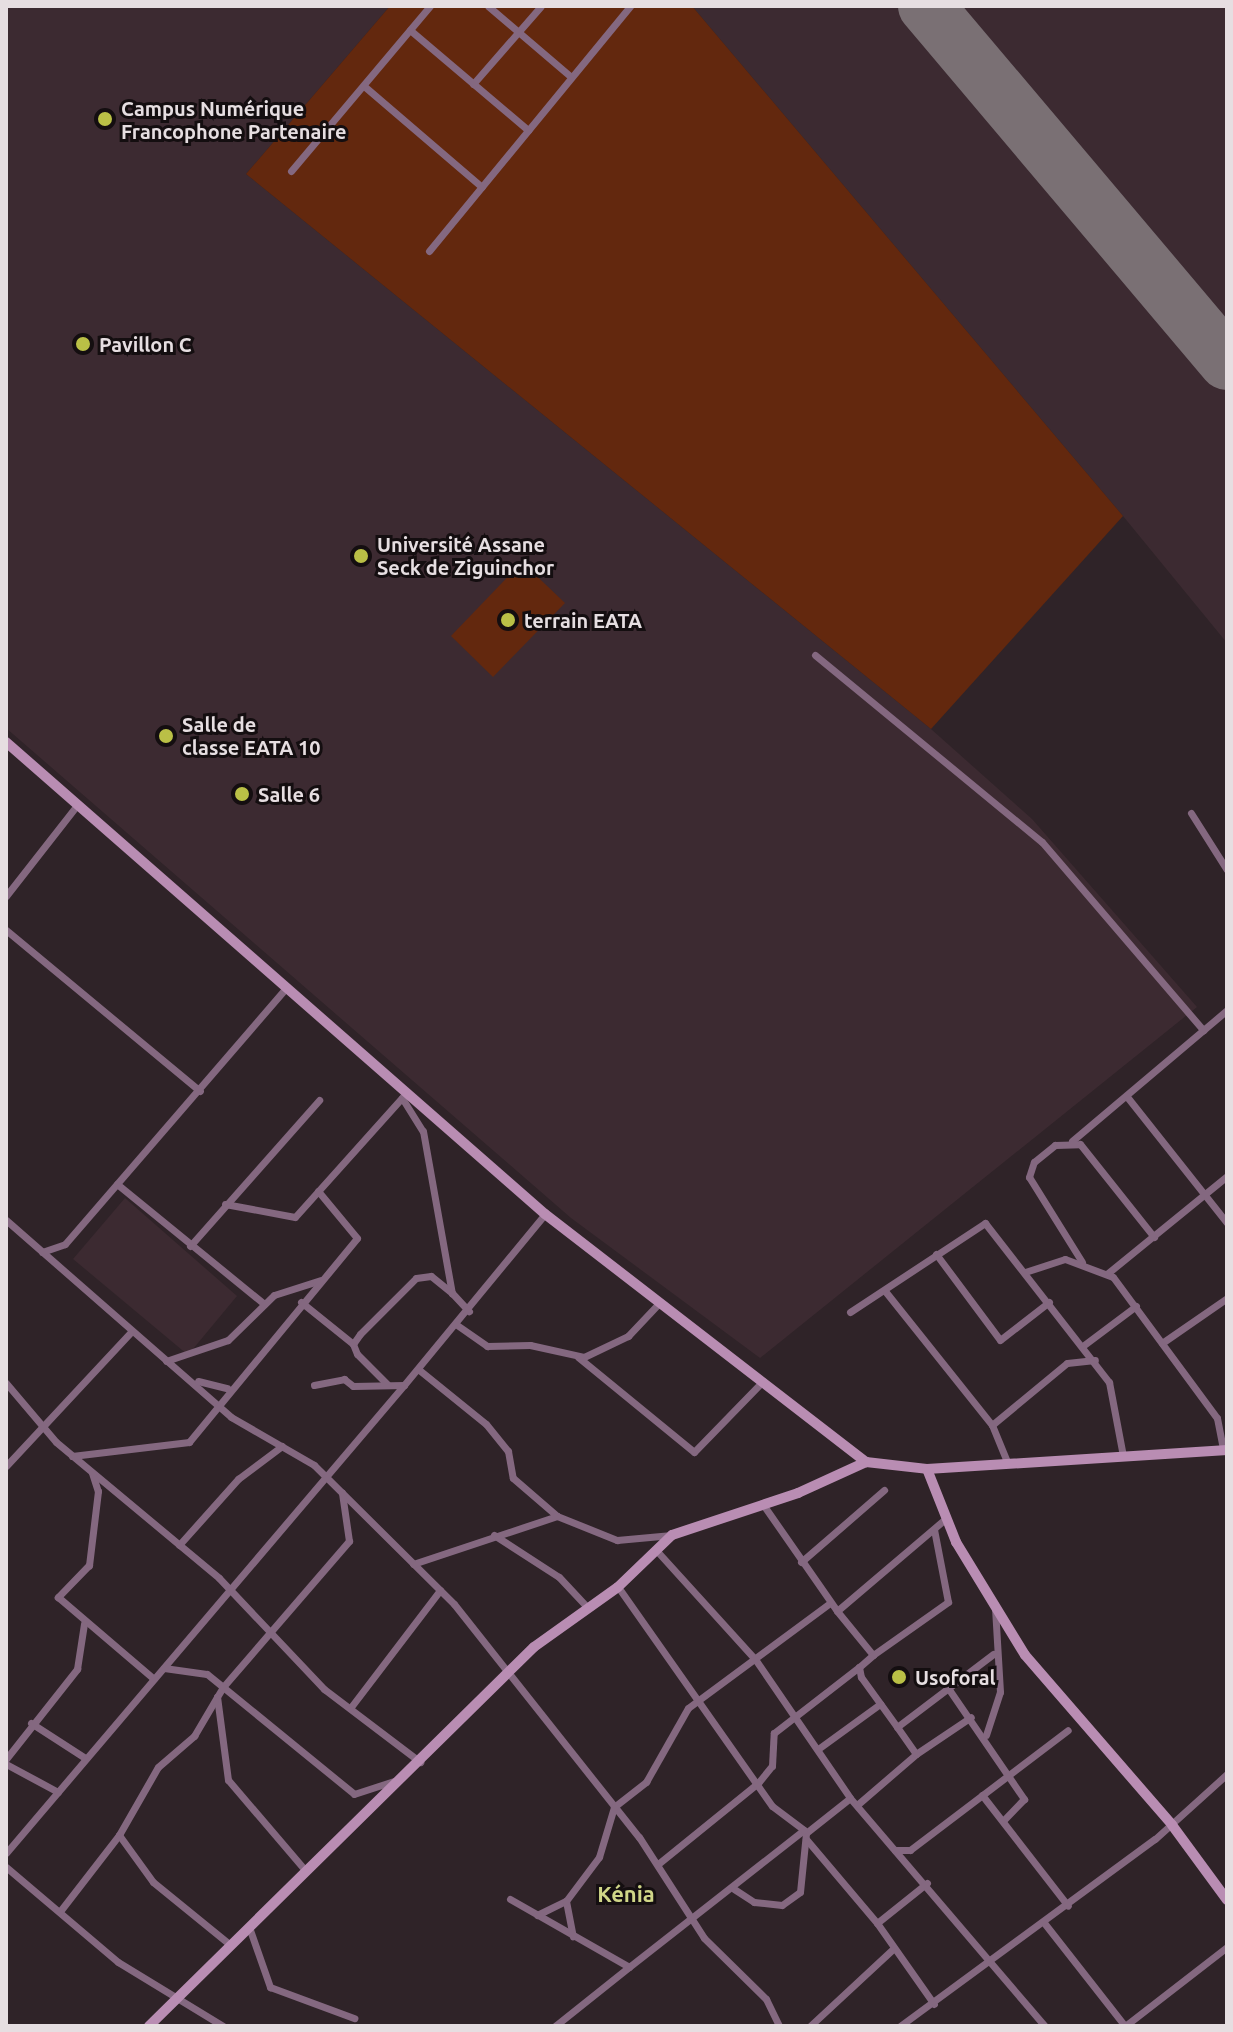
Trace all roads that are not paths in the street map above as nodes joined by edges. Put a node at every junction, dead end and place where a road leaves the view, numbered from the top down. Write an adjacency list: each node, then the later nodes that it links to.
1 (430, 6): 5 (street)
2 (488, 6): 6 (street)
3 (541, 6): 6 (street)
4 (630, 6): 7 (street)
5 (410, 30): 8 (street); 9 (street)
6 (519, 32): 7 (street); 8 (street)
7 (570, 76): 10 (street)
8 (473, 84): 10 (street)
9 (364, 86): 11 (street); 12 (street)
10 (528, 130): 12 (street)
11 (291, 171)
12 (482, 187): 13 (street)
13 (429, 251)
14 (815, 655): 23 (street)
15 (6, 742): 16 (street)
16 (78, 804): 19 (street); 21 (street)
17 (1191, 813): 18 (street)
18 (1227, 870)
19 (6, 896)
20 (6, 930): 24 (street)
21 (287, 987): 24 (street); 25 (street)
22 (1227, 1010): 23 (street)
23 (1203, 1030): 26 (street)
24 (200, 1091): 30 (street)
25 (405, 1095): 31 (street); 34 (street); 46 (street)
26 (1128, 1098): 28 (street); 32 (street)
27 (319, 1100): 33 (street)
28 (1072, 1141): 37 (street); 41 (street)
29 (1227, 1176): 32 (street)
30 (117, 1184): 38 (street); 39 (street)
31 (318, 1191): 33 (street); 44 (street)
32 (1204, 1193): 36 (street); 37 (street)
33 (225, 1204): 38 (street)
34 (545, 1214): 49 (street); 53 (street)
35 (7, 1223): 39 (street)
36 (1227, 1223)
37 (1154, 1237): 43 (street)
38 (190, 1246): 51 (street)
39 (42, 1252): 56 (street)
40 (936, 1254): 42 (street); 45 (street); 50 (street)
41 (1082, 1262): 42 (street); 43 (street)
42 (1025, 1272): 50 (street)
43 (1108, 1273): 52 (street)
44 (321, 1280): 48 (street); 51 (street)
45 (885, 1291): 54 (street); 72 (street)
46 (452, 1293): 53 (street); 58 (street)
47 (1227, 1298): 57 (street)
48 (301, 1302): 58 (street); 70 (street)
49 (660, 1302): 60 (street); 65 (street)
50 (1049, 1302): 59 (street)
51 (264, 1304): 62 (street)
52 (1136, 1306): 57 (street); 59 (street)
53 (469, 1311): 55 (street)
54 (850, 1312)
55 (457, 1325): 60 (street); 63 (street)
56 (131, 1332): 62 (street); 73 (street)
57 (1162, 1343): 75 (street)
58 (353, 1344): 67 (street)
59 (1084, 1345): 61 (street)
60 (578, 1357): 65 (street)
61 (1095, 1360): 72 (street); 77 (street)
62 (166, 1361): 64 (street)
63 (418, 1369): 69 (street); 87 (street)
64 (194, 1379): 70 (street); 71 (street)
65 (763, 1381): 78 (street)
66 (6, 1383): 73 (street)
67 (387, 1384): 68 (street); 69 (street)
68 (314, 1385)
69 (404, 1385): 83 (street)
70 (227, 1388): 71 (street)
71 (217, 1406): 74 (street); 76 (street)
72 (992, 1425): 79 (street)
73 (45, 1428): 76 (street); 80 (street)
74 (282, 1446): 83 (street); 92 (street)
75 (1225, 1450): 77 (street)
76 (72, 1456): 82 (street)
77 (1123, 1456): 79 (street)
78 (866, 1462): 81 (street); 86 (street)
79 (1008, 1464): 81 (street)
80 (6, 1465)
81 (927, 1469): 88 (street)
82 (92, 1473): 92 (street); 103 (street)
83 (328, 1477): 85 (street); 98 (street)
84 (884, 1490): 94 (street)
85 (342, 1491): 95 (street); 104 (street)
86 (761, 1502): 91 (street); 94 (street)
87 (557, 1516): 90 (street); 91 (street)
88 (945, 1519): 89 (street); 100 (street)
89 (934, 1529): 102 (street); 106 (street)
90 (492, 1534): 95 (street); 101 (street)
91 (672, 1535): 93 (street)
92 (179, 1545): 98 (street)
93 (656, 1550): 96 (street); 107 (street)
94 (801, 1562): 99 (street)
95 (413, 1564): 97 (street)
96 (618, 1587): 101 (street); 115 (street)
97 (440, 1590): 110 (street); 117 (street)
98 (227, 1592): 104 (street); 109 (street)
99 (830, 1603): 102 (street); 107 (street)
100 (995, 1603): 105 (street); 138 (street)
101 (587, 1607): 110 (street)
102 (837, 1611): 106 (street)
103 (84, 1624): 111 (street); 120 (street)
104 (270, 1634): 112 (street); 117 (street)
105 (993, 1654): 113 (street); 123 (street)
106 (873, 1655): 108 (street)
107 (755, 1659): 115 (street); 118 (street)
108 (859, 1667): 116 (street); 118 (street)
109 (164, 1668): 111 (street); 112 (street)
110 (509, 1671): 128 (street); 136 (street)
111 (154, 1679): 126 (street)
112 (223, 1687): 114 (street); 131 (street)
113 (948, 1688): 119 (street); 121 (street)
114 (217, 1697): 139 (street); 145 (street)
115 (697, 1700): 132 (street); 136 (street)
116 (880, 1704): 121 (street); 124 (street)
117 (351, 1707): 128 (street)
118 (796, 1713): 124 (street); 132 (street)
119 (971, 1717): 123 (street); 125 (street)
120 (31, 1723): 126 (street); 127 (street)
121 (897, 1727): 125 (street)
122 (1068, 1730): 129 (street)
123 (986, 1735): 129 (street)
124 (818, 1749): 135 (street)
125 (916, 1754): 135 (street)
126 (85, 1758): 133 (street)
127 (6, 1762): 133 (street)
128 (420, 1762): 131 (street)
129 (1011, 1773): 134 (street); 137 (street)
130 (1227, 1774): 138 (street)
131 (404, 1778): 145 (street)
132 (758, 1783): 143 (street); 147 (street)
133 (58, 1792): 142 (street)
134 (982, 1795): 137 (street); 141 (street)
135 (854, 1802): 140 (street); 141 (street)
136 (614, 1807): 143 (street); 150 (street)
137 (1003, 1821): 151 (street)
138 (1172, 1825): 149 (street); 151 (street)
139 (119, 1835): 152 (street); 159 (street)
140 (806, 1839): 147 (street); 155 (street)
141 (895, 1850): 146 (street)
142 (6, 1853)
143 (658, 1864): 154 (street)
144 (6, 1867): 152 (street)
145 (305, 1870): 157 (street)
146 (927, 1883): 155 (street); 162 (street)
147 (734, 1889): 154 (street)
148 (510, 1899): 153 (street)
149 (1227, 1900)
150 (566, 1901): 153 (street); 158 (street)
151 (1068, 1906): 156 (street)
152 (61, 1910): 164 (street)
153 (537, 1915): 158 (street)
154 (693, 1922): 163 (street); 170 (street)
155 (877, 1923): 161 (street)
156 (1045, 1924): 162 (street); 174 (street)
157 (249, 1927): 159 (street); 166 (street)
158 (573, 1936): 163 (street)
159 (228, 1943): 164 (street)
160 (1227, 1947): 174 (street)
161 (893, 1949): 165 (street); 171 (street)
162 (995, 1963): 165 (street); 173 (street)
163 (629, 1967): 169 (street)
164 (175, 2000): 167 (street); 168 (street)
165 (934, 2004): 172 (street)
166 (354, 2018)
167 (149, 2026)
168 (223, 2026)
169 (555, 2026)
170 (779, 2026)
171 (810, 2026)
172 (900, 2026)
173 (1045, 2026)
174 (1125, 2026)

